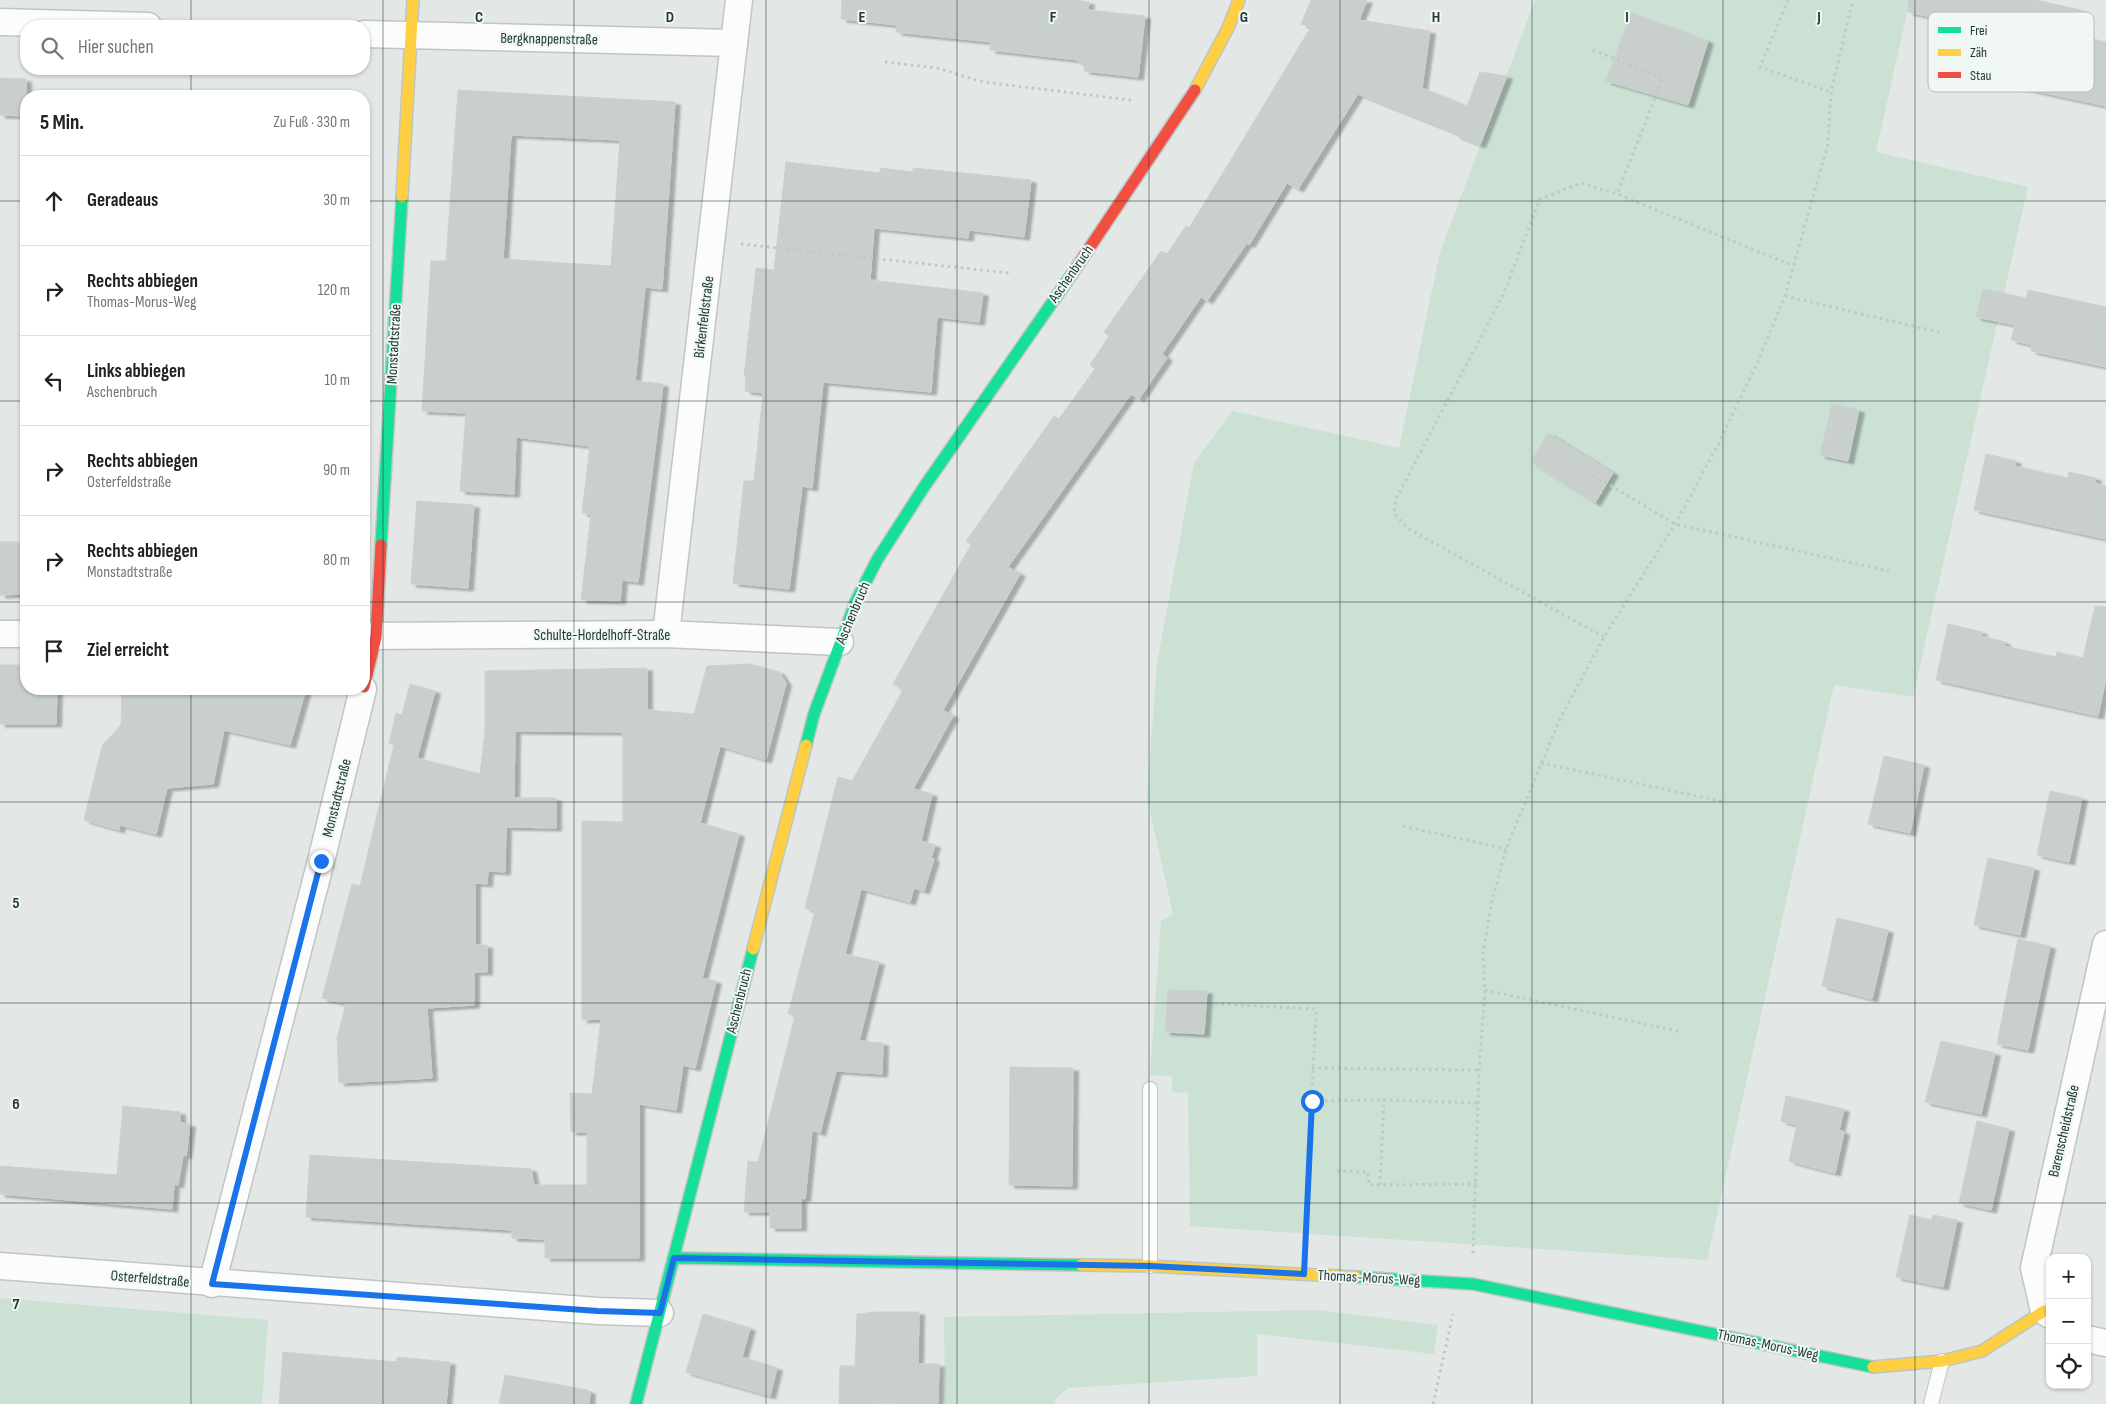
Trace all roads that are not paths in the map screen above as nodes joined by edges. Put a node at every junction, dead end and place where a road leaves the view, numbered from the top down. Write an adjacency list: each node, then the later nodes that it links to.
1 (413, 0): 7 (street, Monstadtstraße)
2 (739, 0): 8 (street, Birkenfeldstraße)
3 (1239, 0): 13 (street, Aschenbruch)
4 (0, 22): 5 (street)
5 (20, 23)
6 (370, 34): 7 (street, Bergknappenstraße)
7 (411, 36): 8 (street, Bergknappenstraße); 12 (street, Monstadtstraße)
8 (734, 43): 11 (street, Birkenfeldstraße)
9 (0, 634): 10 (street)
10 (20, 634)
11 (666, 634): 12 (street, Schulte-Hordelhoff-Straße); 13 (street, Schulte-Hordelhoff-Straße)
12 (370, 636)
13 (840, 642): 17 (street, Aschenbruch)
14 (362, 695): 20 (street, Monstadtstraße)
15 (2106, 944): 21 (street, Barenscheidstraße)
16 (1150, 1089): 19 (lane)
17 (674, 1258): 19 (street, Thomas-Morus-Weg); 22 (street, Aschenbruch)
18 (0, 1266): 20 (street, Osterfeldstraße)
19 (1150, 1266): 26 (street, Thomas-Morus-Weg)
20 (212, 1284): 22 (street, Osterfeldstraße)
21 (2046, 1310)
22 (660, 1313): 27 (street, Aschenbruch)
23 (2046, 1314): 26 (street, Thomas-Morus-Weg)
24 (2091, 1341): 25 (street)
25 (2106, 1343)
26 (1942, 1361): 28 (lane)
27 (636, 1404)
28 (1931, 1404)

